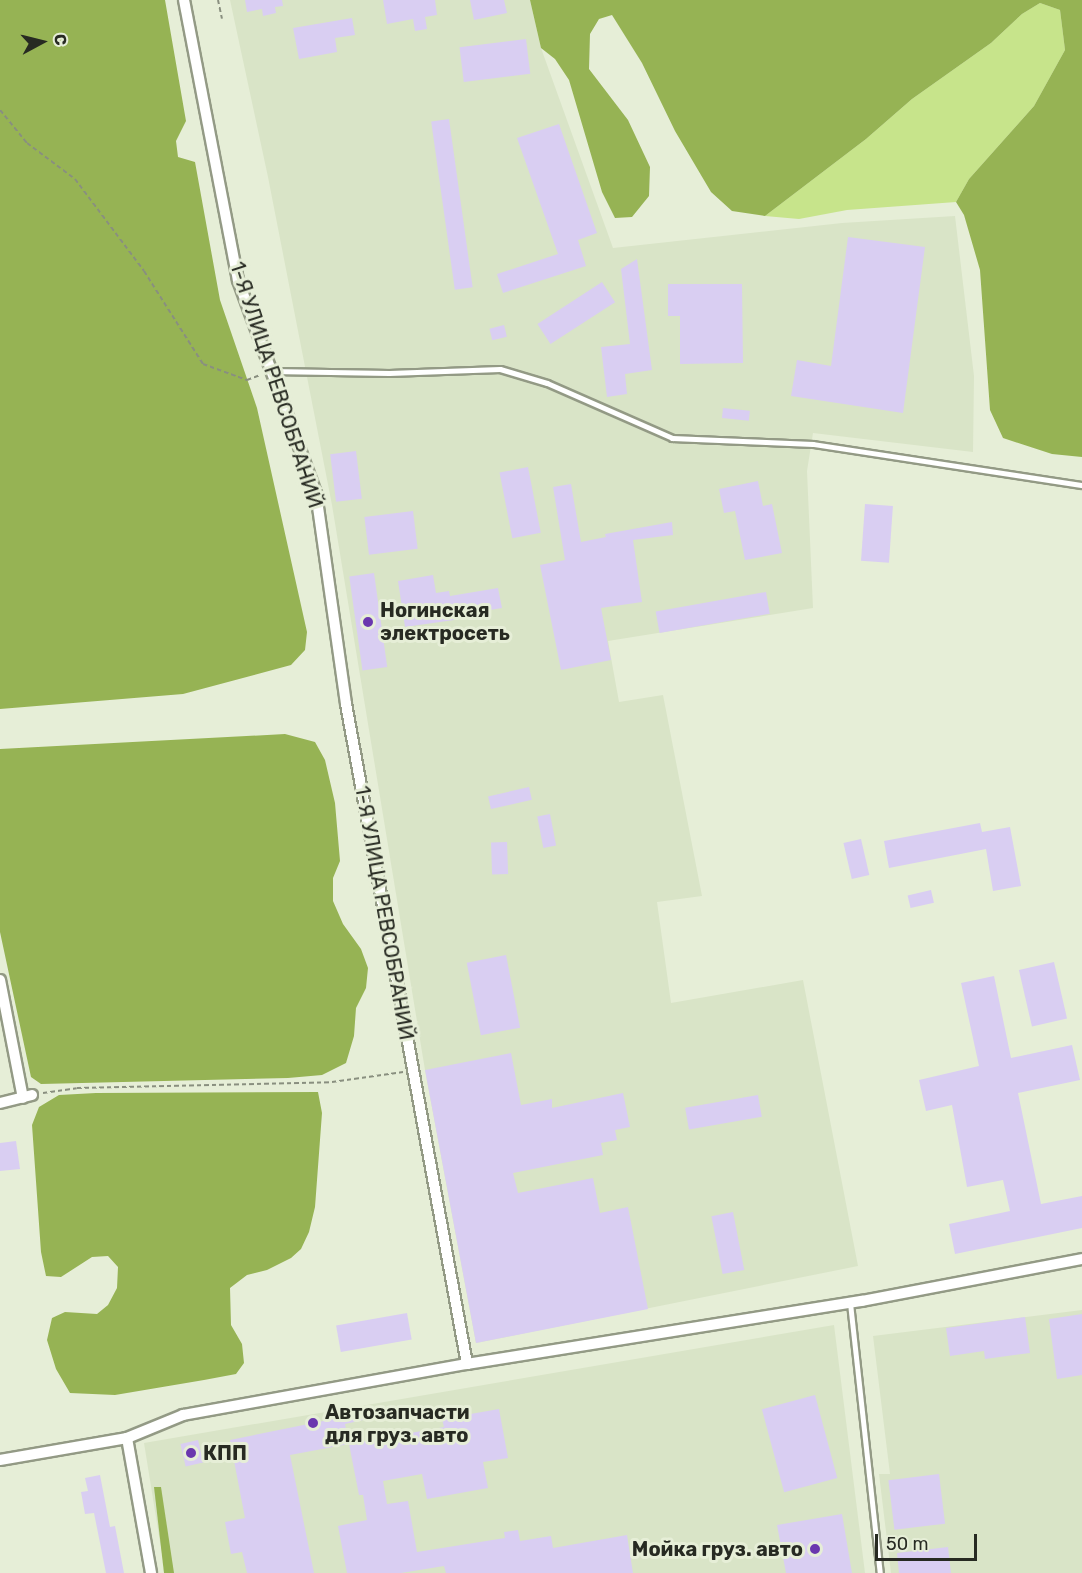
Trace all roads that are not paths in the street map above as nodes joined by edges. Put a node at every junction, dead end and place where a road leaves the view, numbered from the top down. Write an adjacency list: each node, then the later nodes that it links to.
1 (184, 0): 2 (street, 1-Я УЛИЦА РЕВСОБРАНИЙ)
2 (271, 371): 3 (lane); 8 (street, 1-Я УЛИЦА РЕВСОБРАНИЙ)
3 (1082, 485)
4 (0, 980): 5 (street)
5 (0, 1103)
6 (1082, 1259): 7 (street)
7 (850, 1303): 8 (street); 12 (lane)
8 (467, 1364): 9 (street)
9 (128, 1438): 10 (street); 11 (street)
10 (0, 1460)
11 (151, 1573)
12 (880, 1573)

